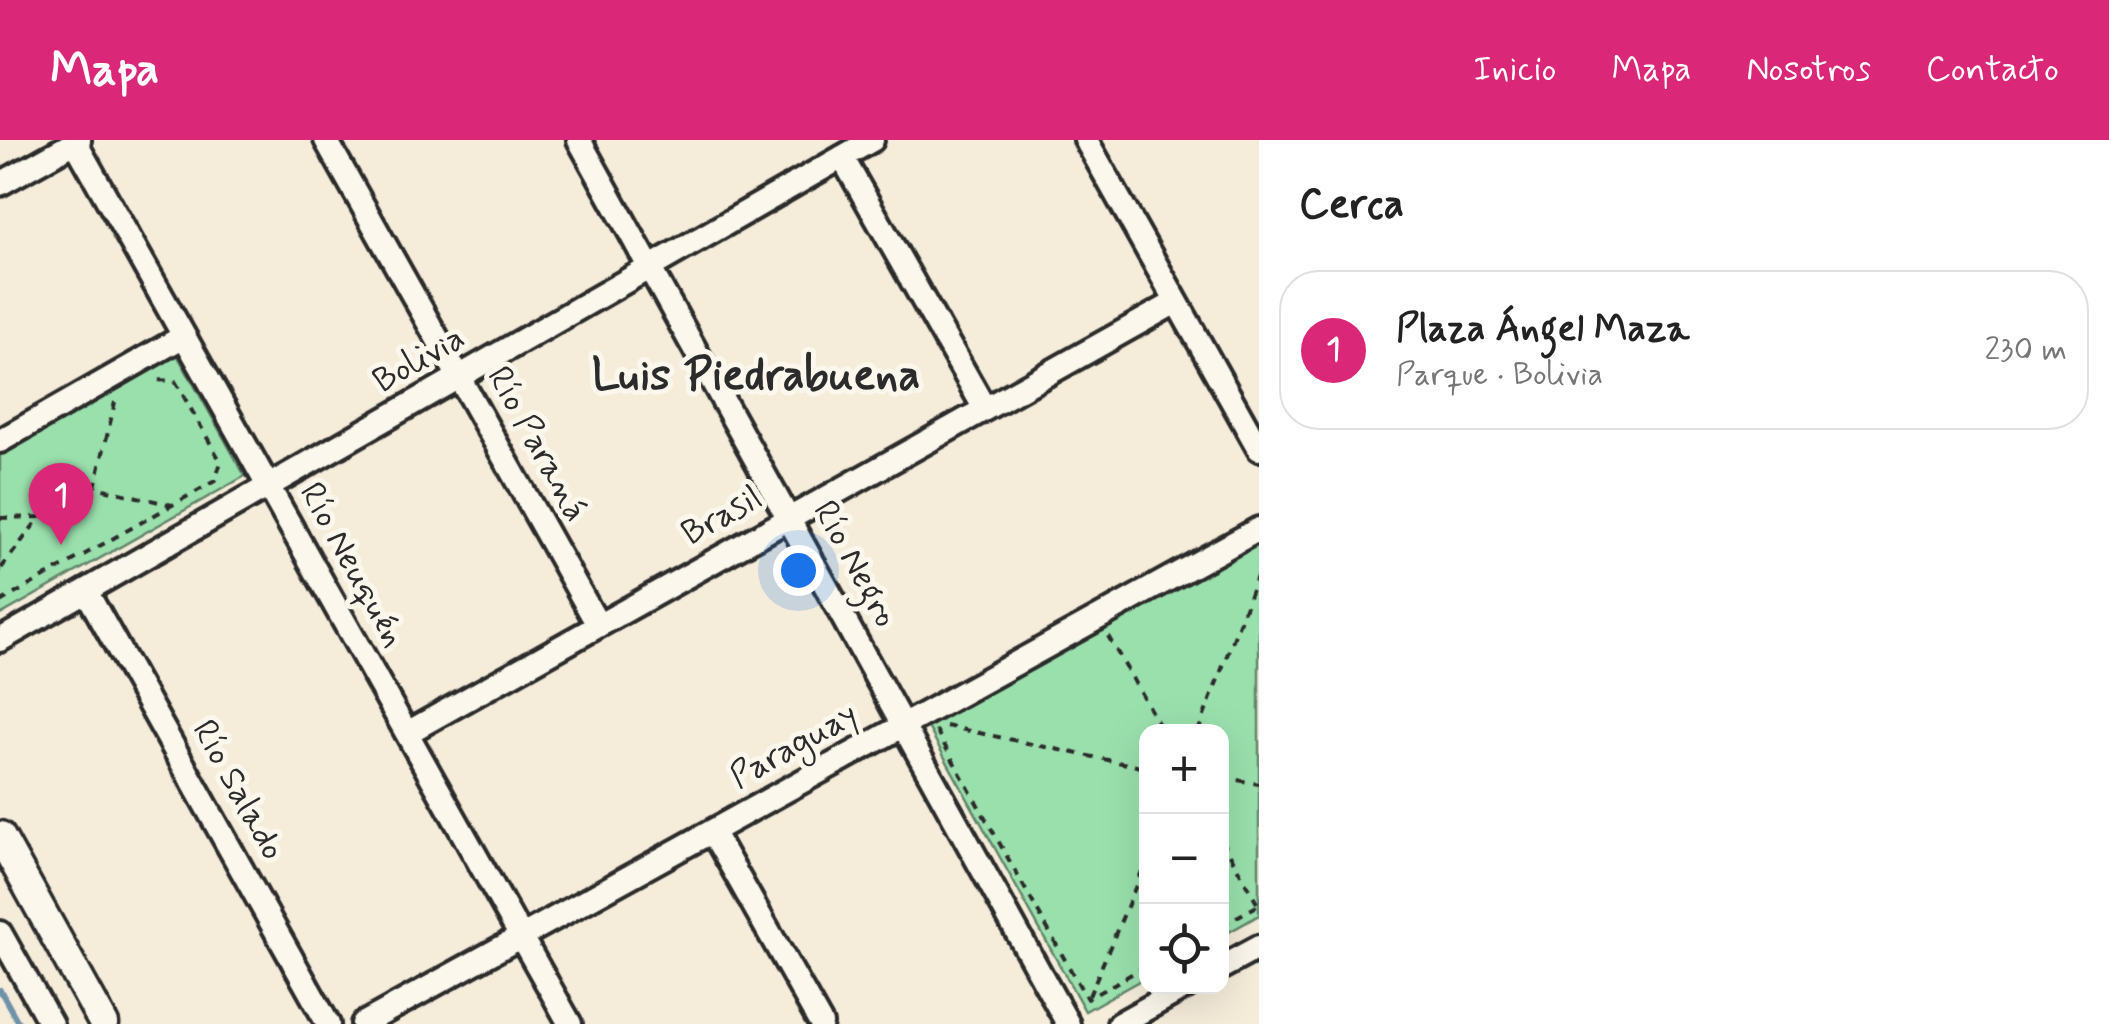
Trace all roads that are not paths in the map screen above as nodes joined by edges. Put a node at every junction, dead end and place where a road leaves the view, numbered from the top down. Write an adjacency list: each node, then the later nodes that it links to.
1 (326, 140): 11 (street, Río Paraná)
2 (579, 140): 8 (street, Río Negro)
3 (872, 140): 6 (street, Bolivia)
4 (1086, 140): 9 (street)
5 (76, 141): 7 (street); 10 (street, Río Neuquén)
6 (842, 157): 8 (street, Bolivia); 12 (street)
7 (0, 184)
8 (650, 267): 11 (street, Bolivia); 16 (street, Río Negro)
9 (1176, 302): 12 (street, Brasil); 14 (street)
10 (184, 336): 13 (street); 15 (street, Río Neuquén)
11 (459, 377): 15 (street, Bolivia); 19 (street, Río Paraná)
12 (985, 409): 16 (street, Brasil)
13 (0, 441)
14 (1259, 450)
15 (268, 486): 18 (street, Bolivia); 22 (street, Río Neuquén)
16 (790, 518): 19 (street, Brasil); 21 (street, Río Negro)
17 (1259, 529): 21 (street, Paraguay)
18 (86, 590): 20 (street, Bolivia); 32 (street, Río Salado)
19 (598, 626): 22 (street, Brasil)
20 (0, 640)
21 (905, 725): 23 (street, Paraguay); 36 (street, Río Negro)
22 (407, 733): 26 (street, Río Neuquén)
23 (712, 831): 26 (street, Paraguay); 35 (street)
24 (0, 836): 31 (main road)
25 (0, 933): 30 (street)
26 (521, 937): 33 (street, Paraguay); 34 (street, Río Neuquén)
27 (1259, 946): 28 (street)
28 (1229, 963)
29 (1173, 994): 37 (street)
30 (51, 1024)
31 (104, 1024)
32 (328, 1024)
33 (363, 1024)
34 (570, 1024)
35 (821, 1024)
36 (1068, 1024)
37 (1119, 1024)

